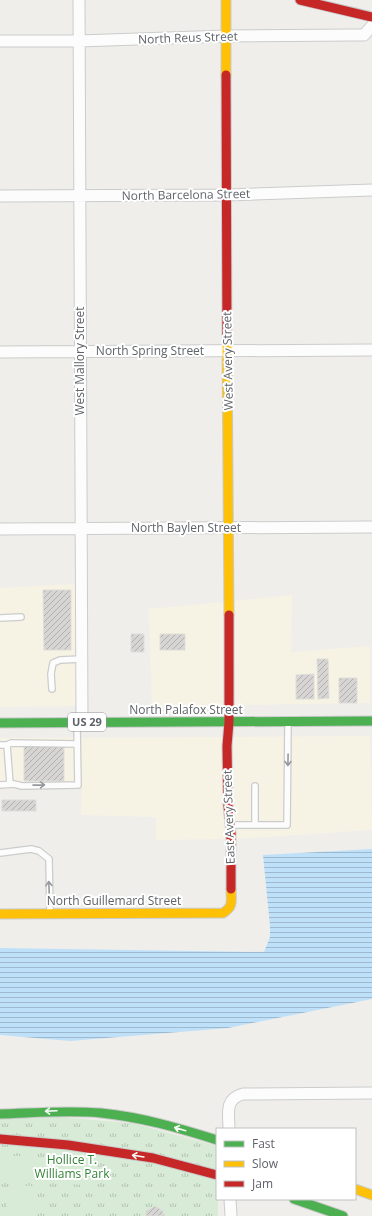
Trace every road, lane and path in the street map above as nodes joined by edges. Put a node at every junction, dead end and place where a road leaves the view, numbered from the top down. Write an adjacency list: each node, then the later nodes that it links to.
1 (79, 0): 9 (street, West Mallory Street)
2 (226, 0): 7 (main road, West Avery Street)
3 (300, 0): 4 (main road)
4 (316, 2): 5 (main road)
5 (372, 17)
6 (372, 26): 7 (street, North Reus Street)
7 (226, 36): 9 (street, North Reus Street); 13 (main road, West Avery Street)
8 (0, 41): 9 (street, North Reus Street)
9 (79, 41): 12 (street, West Mallory Street)
10 (372, 190): 13 (street, North Barcelona Street)
11 (0, 196): 12 (street, North Barcelona Street)
12 (80, 196): 13 (street, North Barcelona Street); 16 (street, West Mallory Street)
13 (227, 196): 14 (main road, West Avery Street)
14 (228, 350): 15 (street, North Spring Street); 16 (street, North Spring Street); 20 (main road, West Avery Street)
15 (372, 350)
16 (80, 351): 17 (street, North Spring Street); 19 (street, West Mallory Street)
17 (0, 352)
18 (372, 527): 20 (street, North Baylen Street)
19 (82, 528): 20 (street, North Baylen Street); 21 (street, North Baylen Street); 24 (street, West Mallory Street)
20 (228, 528): 29 (main road, West Avery Street)
21 (0, 529)
22 (21, 617): 23 (lane)
23 (0, 618)
24 (82, 659): 25 (lane); 28 (street, West Mallory Street)
25 (52, 689)
26 (288, 721): 27 (main road, North Palafox Street / US 29); 29 (main road, North Palafox Street / US 29); 37 (lane, one-way to 37)
27 (372, 721)
28 (80, 722): 29 (main road, North Palafox Street / US 29); 30 (main road, North Palafox Street / US 29); 31 (lane)
29 (229, 722): 38 (main road, East Avery Street)
30 (0, 723)
31 (77, 744): 33 (lane); 35 (lane, one-way to 31)
32 (0, 745): 33 (lane)
33 (7, 745): 35 (lane)
34 (0, 784): 35 (lane)
35 (10, 784)
36 (255, 786): 37 (lane)
37 (255, 825): 38 (lane)
38 (230, 826): 40 (main road, East Avery Street)
39 (0, 852): 42 (lane, one-way to 39)
40 (227, 911): 42 (main road, North Guillemard Street)
41 (0, 914): 42 (main road, North Guillemard Street)
42 (50, 914)
43 (372, 1093): 45 (street)
44 (0, 1114): 47 (main road, one-way to 44)
45 (229, 1128)
46 (0, 1139): 48 (main road, one-way to 46)
47 (216, 1140)
48 (216, 1175)
49 (356, 1189): 50 (main road)
50 (372, 1195)
51 (230, 1200): 53 (street)
52 (297, 1200): 54 (main road)
53 (231, 1216)
54 (343, 1216)

